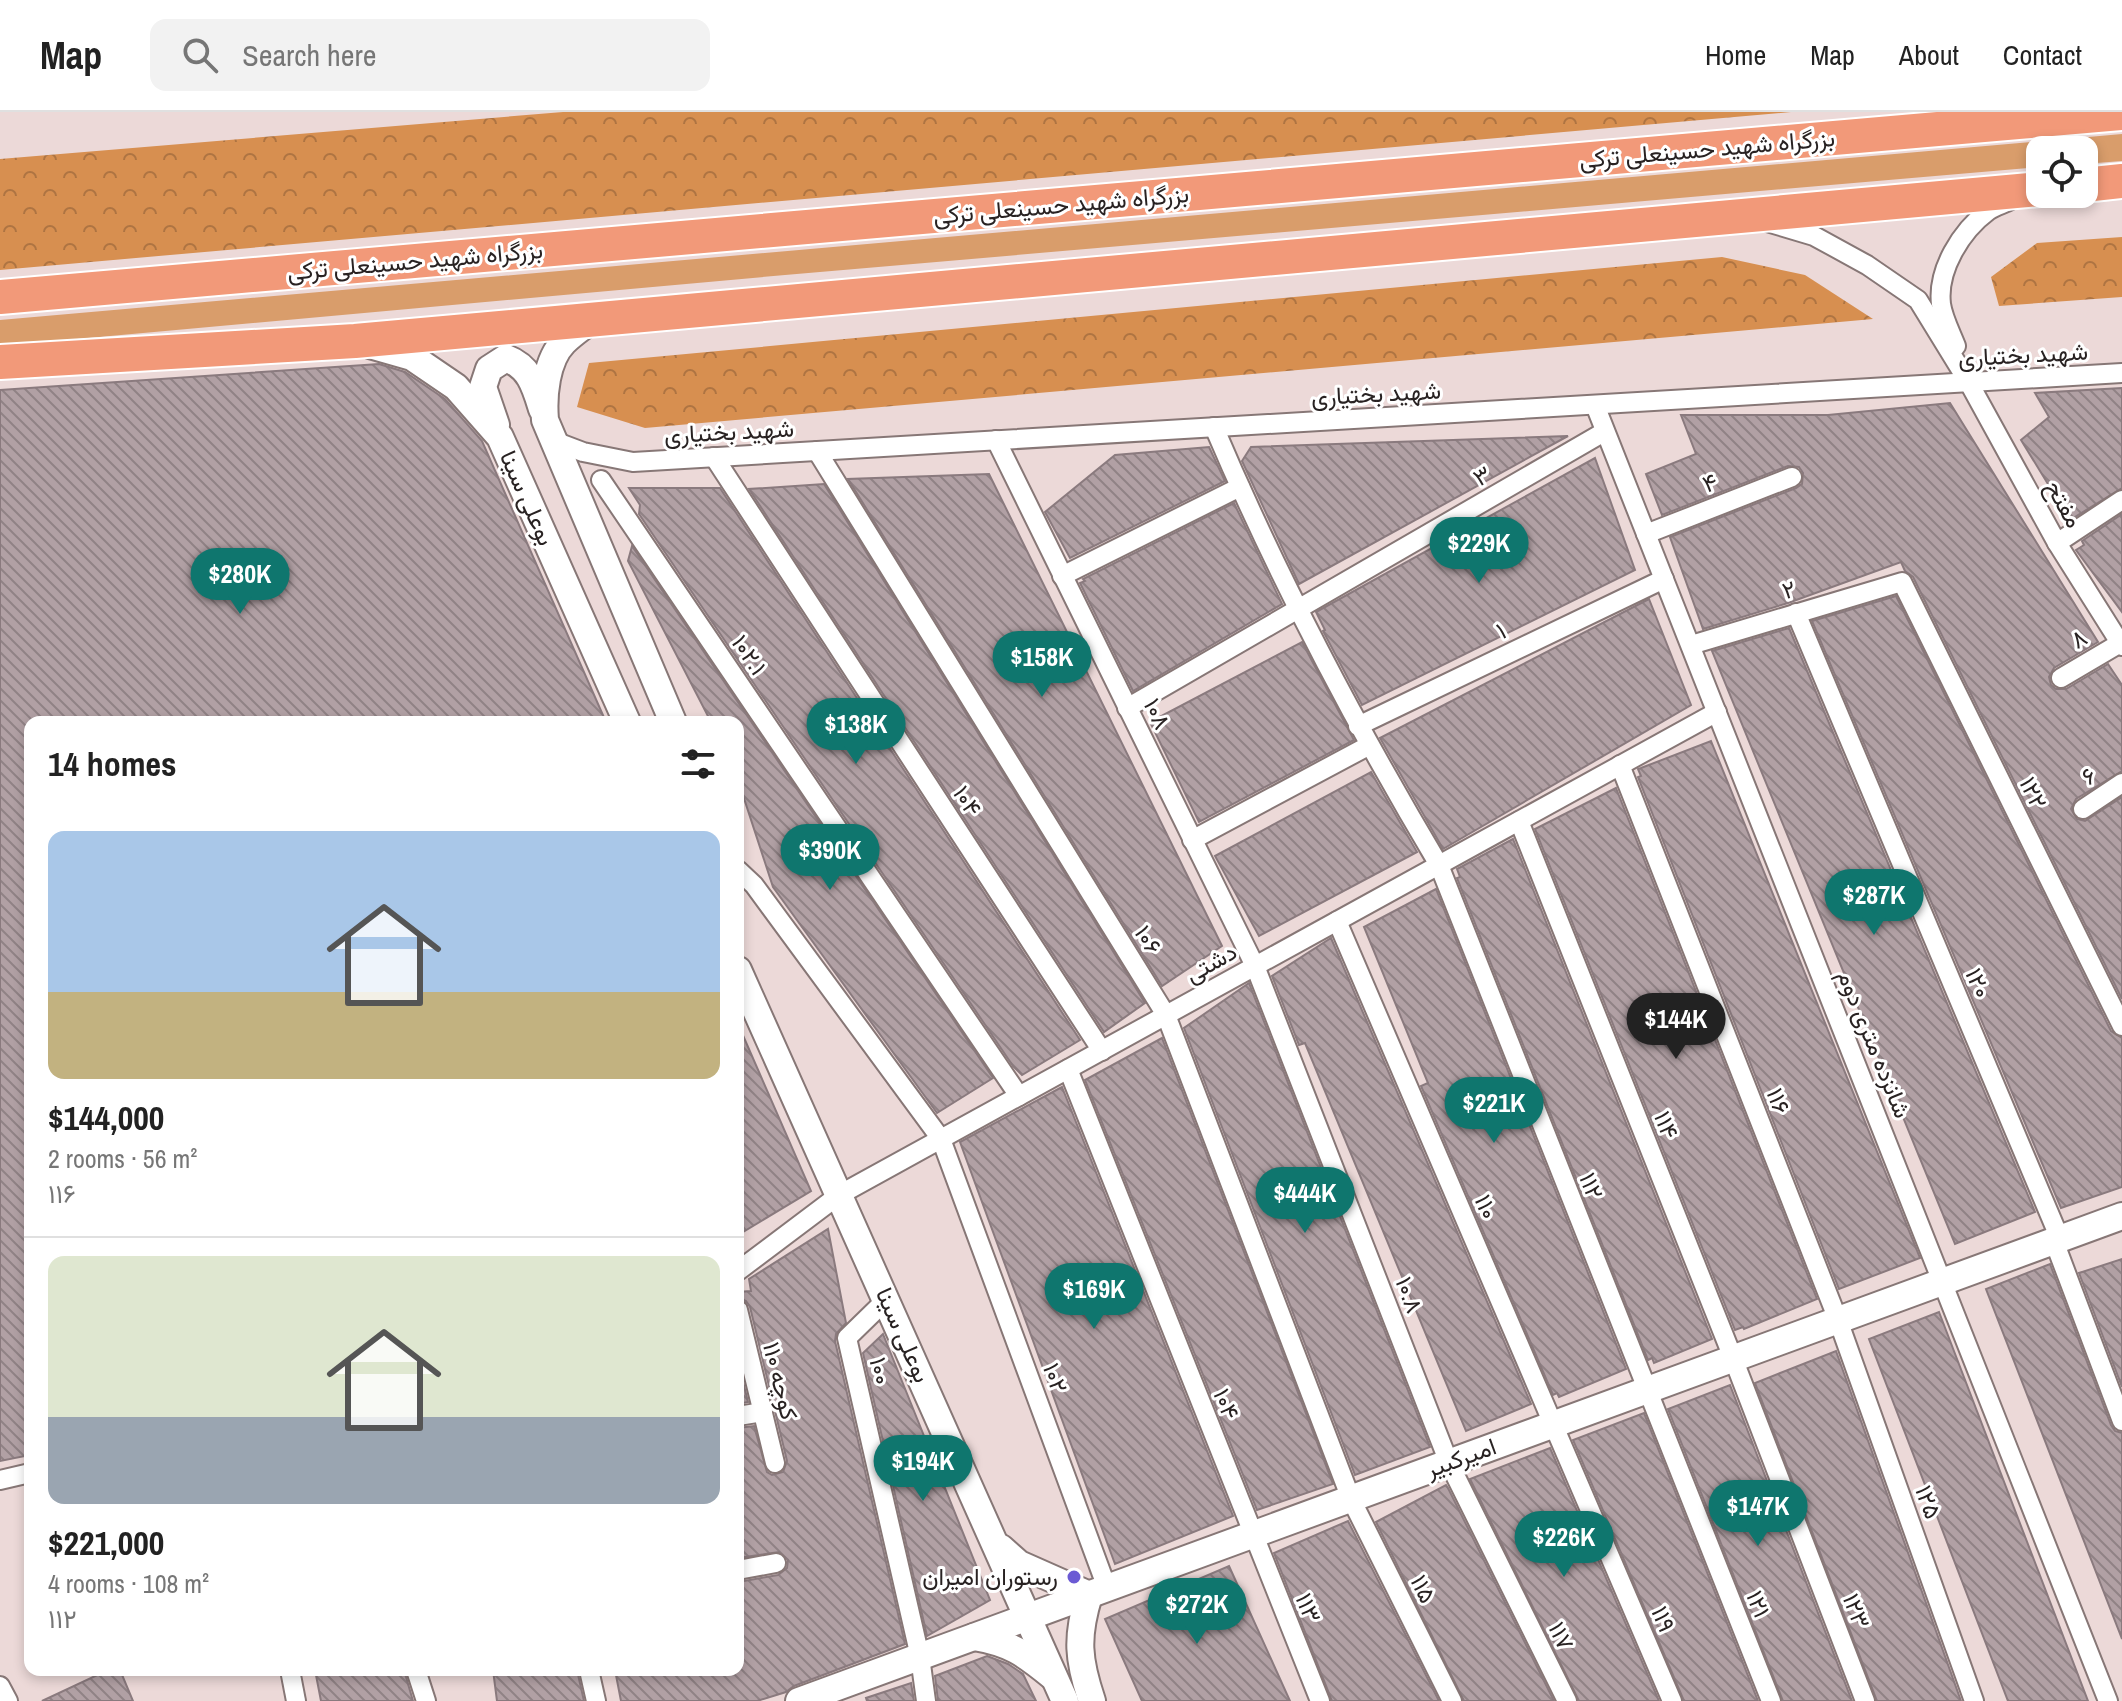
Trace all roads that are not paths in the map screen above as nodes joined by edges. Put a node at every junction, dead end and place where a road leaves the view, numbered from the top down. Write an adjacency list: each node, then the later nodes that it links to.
1 (2122, 113): 7 (highway, بزرگراه شهید حسینعلی ترکی)
2 (2122, 181): 3 (highway)
3 (2098, 184)
4 (2026, 190): 6 (highway)
5 (2026, 194): 12 (street)
6 (1743, 215): 8 (highway); 12 (street)
7 (0, 297)
8 (594, 318): 9 (highway); 15 (main road, بوعلی سینا)
9 (355, 341): 10 (highway); 17 (main road, بوعلی سینا)
10 (0, 362)
11 (2122, 373): 12 (street, شهید بختیاری)
12 (1969, 383): 13 (street, شهید بختیاری); 28 (street, مفتح)
13 (1595, 405): 14 (street, شهید بختیاری); 16 (street, شانزده متری دوم)
14 (1214, 427): 18 (street, شهید بختیاری); 24 (street, ۱۱۲)
15 (550, 431): 17 (main road); 21 (street); 26 (main road, بوعلی سینا)
16 (1604, 432): 27 (street, شانزده متری دوم); 32 (street, ۳)
17 (500, 437): 39 (main road, بوعلی سینا)
18 (996, 440): 19 (street, شهید بختیاری); 29 (street, ۱۰۸)
19 (817, 451): 20 (street, شهید بختیاری); 53 (street, ۱۰۶)
20 (714, 457): 21 (street, شهید بختیاری); 55 (street, ۱۰۴)
21 (633, 462): 23 (street)
22 (1792, 477): 27 (street, ۴)
23 (601, 480): 26 (street); 57 (street, ۱۰۲.۱)
24 (1240, 487): 29 (street); 32 (street, ۱۱۲)
25 (2122, 500): 28 (street)
26 (585, 514): 40 (main road, بوعلی سینا)
27 (1646, 534): 30 (street, شانزده متری دوم)
28 (2057, 543): 34 (street, مفتح)
29 (1062, 576): 37 (street, ۱۰۸)
30 (1664, 579): 35 (street, شانزده متری دوم); 41 (street, ۱)
31 (1902, 582): 33 (street, ۲); 54 (street, ۱۲۲)
32 (1300, 608): 37 (street, ۳); 41 (street, ۱۱۲)
33 (1796, 613): 35 (street, ۲); 61 (street, ۱۲۰)
34 (2121, 644): 36 (street, ۸)
35 (1691, 645): 38 (street, شانزده متری دوم)
36 (2061, 678)
37 (1127, 708): 47 (street, ۱۰۸)
38 (1717, 712): 43 (street, دشتی); 63 (street, شانزده متری دوم)
39 (624, 716)
40 (670, 716)
41 (1358, 726): 42 (street, ۱۱۲)
42 (1368, 746): 47 (street); 48 (street, ۱۱۲)
43 (1620, 765): 46 (street, دشتی); 65 (street, ۱۱۶)
44 (2122, 783): 45 (street, ۶)
45 (2083, 809)
46 (1519, 821): 48 (street, دشتی); 67 (street, ۱۱۴)
47 (1192, 840): 51 (street, ۱۰۸)
48 (1439, 865): 50 (street, دشتی); 68 (street, ۱۱۲)
49 (744, 876): 58 (street, ۱۰۲)
50 (1337, 921): 51 (street, دشتی); 72 (street, ۱۱۰)
51 (1255, 966): 53 (street, دشتی); 74 (street, ۱۰.۸)
52 (744, 983): 59 (main road, بوعلی سینا)
53 (1166, 1015): 55 (street, دشتی); 77 (street, ۱۰۶)
54 (2122, 1026)
55 (1102, 1051): 56 (street, دشتی)
56 (1068, 1069): 57 (street, دشتی); 78 (street, ۱۰۴)
57 (1019, 1096): 58 (street, دشتی)
58 (941, 1139): 59 (street, دشتی); 82 (street, ۱۰۲)
59 (839, 1195): 62 (street, دشتی); 64 (main road, بوعلی سینا)
60 (2122, 1216): 61 (main road, امیرکبیر)
61 (2057, 1240): 63 (main road, امیرکبیر); 71 (street, ۱۲۰)
62 (744, 1266)
63 (1942, 1282): 65 (main road, امیرکبیر); 105 (street, شانزده متری دوم)
64 (887, 1299): 79 (main road, بوعلی سینا); 85 (street, ۱۰۰)
65 (1838, 1320): 67 (main road, امیرکبیر); 104 (street, ۱۲۵)
66 (744, 1334): 69 (street, کوچه ۱۱۰)
67 (1733, 1358): 68 (main road, امیرکبیر); 103 (street, ۱۲۳)
68 (1646, 1390): 72 (main road, امیرکبیر); 102 (street, ۱۲۱)
69 (763, 1412): 70 (street); 73 (street, کوچه ۱۱۰)
70 (744, 1415)
71 (2122, 1421)
72 (1554, 1424): 74 (main road, امیرکبیر); 101 (street, ۱۱۹)
73 (775, 1463)
74 (1449, 1463): 77 (main road, امیرکبیر); 100 (street, ۱۱۷)
75 (24, 1474): 76 (street)
76 (0, 1480)
77 (1351, 1499): 78 (main road, امیرکبیر); 99 (street, ۱۱۵)
78 (1251, 1534): 82 (main road, امیرکبیر); 98 (street, ۱۱۳)
79 (995, 1543): 82 (main road); 83 (main road, بوعلی سینا)
80 (776, 1563): 81 (street)
81 (744, 1569)
82 (1098, 1592): 83 (main road, امیرکبیر); 97 (main road)
83 (1028, 1618): 84 (main road, امیرکبیر); 90 (main road, بوعلی سینا)
84 (974, 1637): 85 (main road, امیرکبیر); 90 (main road)
85 (920, 1657): 95 (main road, امیرکبیر); 96 (street)
86 (291, 1676): 92 (street)
87 (418, 1676): 93 (street)
88 (590, 1676): 94 (street)
89 (0, 1686): 91 (street)
90 (1060, 1690)
91 (8, 1701)
92 (296, 1701)
93 (426, 1701)
94 (596, 1701)
95 (799, 1701)
96 (926, 1701)
97 (1092, 1701)
98 (1320, 1701)
99 (1452, 1701)
100 (1567, 1701)
101 (1672, 1701)
102 (1771, 1701)
103 (1865, 1701)
104 (1974, 1701)
105 (2108, 1701)

